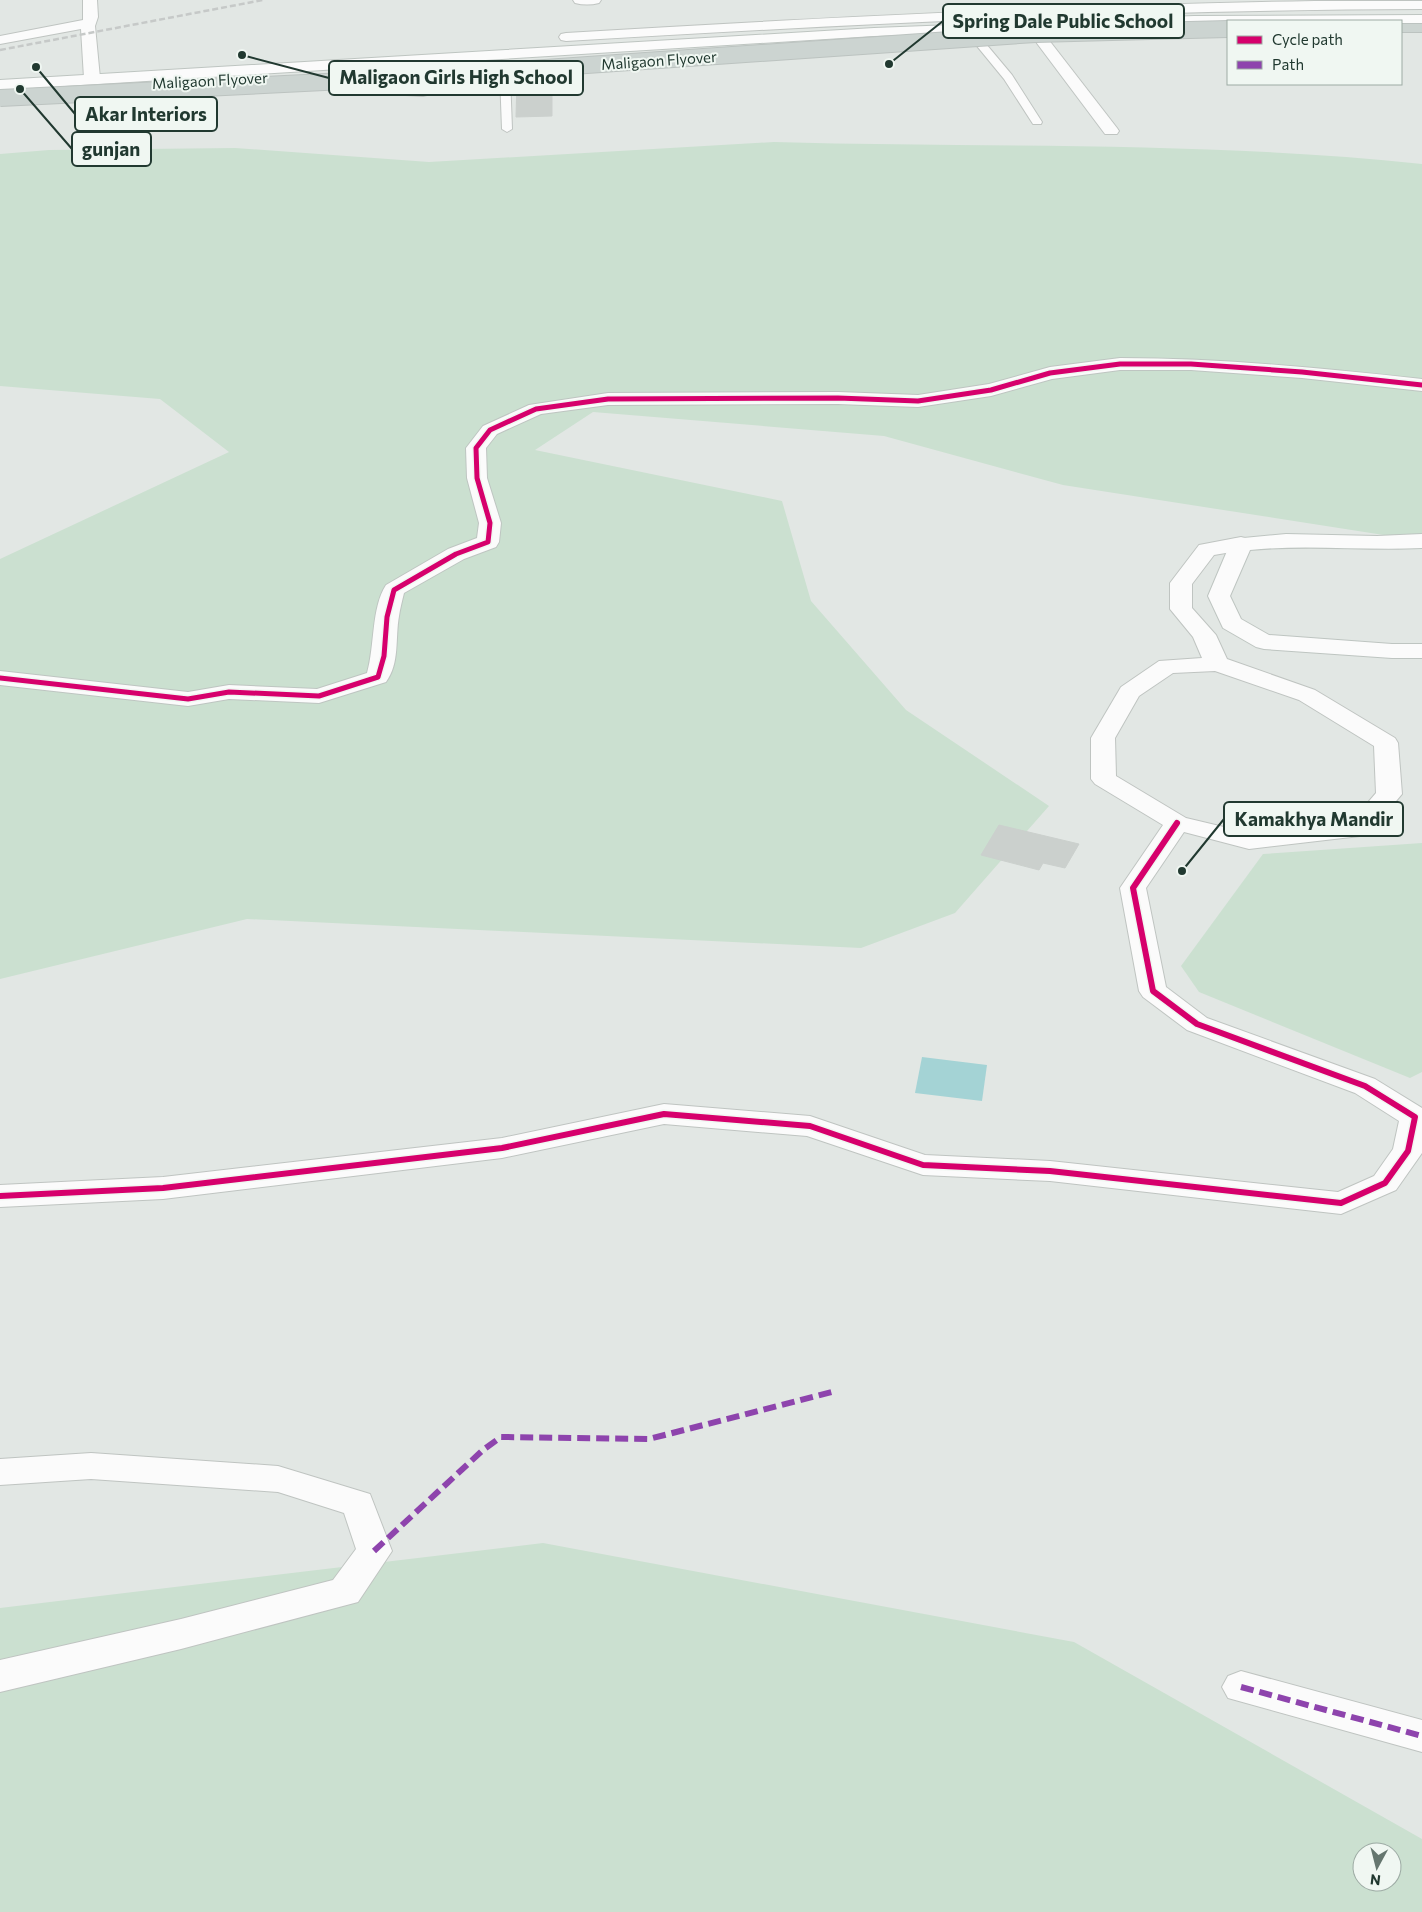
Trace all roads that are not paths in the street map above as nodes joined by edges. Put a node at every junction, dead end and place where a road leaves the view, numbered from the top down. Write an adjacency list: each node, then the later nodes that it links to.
1 (90, 0): 9 (street)
2 (580, 0): 3 (street)
3 (594, 0)
4 (1204, 3): 5 (street); 10 (street); 13 (street)
5 (1422, 5)
6 (1422, 21): 7 (street); 8 (main road)
7 (1402, 22)
8 (1402, 22)
9 (89, 24): 15 (street); 18 (street)
10 (1225, 27): 14 (street); 18 (street); 20 (main road, Maligaon Flyover); 21 (main road, Maligaon Flyover, bridge)
11 (1402, 30): 12 (street)
12 (1422, 30)
13 (566, 37)
14 (1040, 38): 16 (street); 25 (street)
15 (0, 40)
16 (977, 40): 17 (street); 23 (lane)
17 (504, 75): 22 (street); 24 (lane)
18 (92, 78): 19 (street)
19 (0, 85)
20 (0, 92)
21 (0, 98)
22 (0, 103)
23 (1037, 122)
24 (507, 129)
25 (1111, 131)
26 (1422, 385): 31 (street)
27 (1422, 540): 28 (street)
28 (1241, 544): 29 (street); 30 (street)
29 (1422, 651)
30 (1217, 664): 32 (street); 32 (street)
31 (0, 678)
32 (1177, 823): 33 (street)
33 (1418, 1118): 34 (street)
34 (0, 1196)
35 (0, 1472): 36 (street)
36 (0, 1676)
37 (1242, 1687): 38 (street)
38 (1422, 1736)

